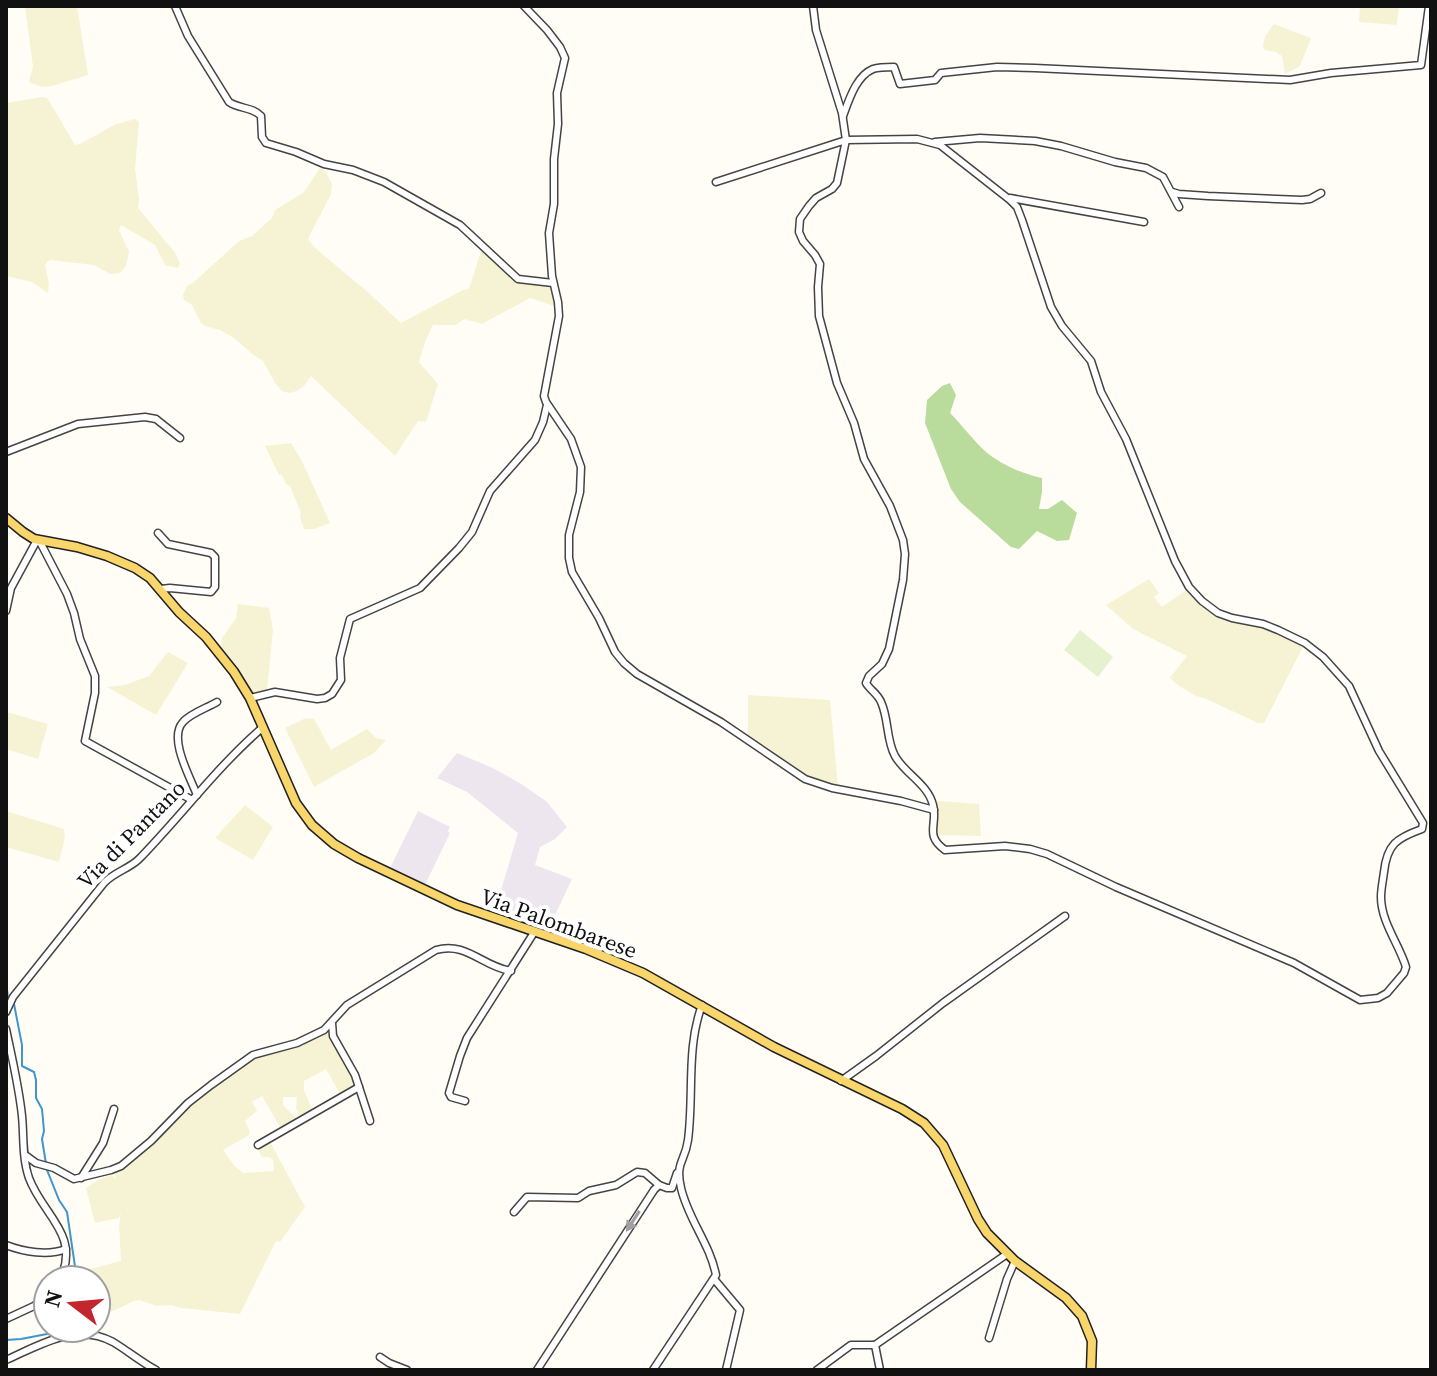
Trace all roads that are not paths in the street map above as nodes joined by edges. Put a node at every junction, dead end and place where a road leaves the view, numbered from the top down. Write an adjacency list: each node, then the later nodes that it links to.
1 (175, 6): 14 (street)
2 (524, 6): 14 (street)
3 (813, 6): 5 (street)
4 (1429, 6): 5 (street)
5 (843, 116): 6 (street)
6 (846, 140): 7 (street); 8 (street); 27 (street)
7 (935, 142): 9 (street); 11 (street)
8 (716, 182)
9 (1172, 192): 10 (street); 12 (street)
10 (1321, 193)
11 (1006, 197): 13 (street); 27 (street)
12 (1179, 207)
13 (1144, 222)
14 (553, 283): 15 (street)
15 (547, 404): 23 (street); 27 (street)
16 (180, 438): 17 (street)
17 (6, 452)
18 (6, 518): 20 (main road, Via Palombarese)
19 (158, 533): 21 (street)
20 (38, 540): 21 (main road, Via Palombarese); 22 (street); 26 (street)
21 (160, 589): 23 (main road, Via Palombarese)
22 (6, 611)
23 (250, 698): 25 (main road, Via Palombarese)
24 (217, 702): 26 (street)
25 (262, 728): 26 (street, Via di Pantano); 29 (main road, Via Palombarese)
26 (195, 798): 32 (street, Via di Pantano)
27 (934, 810)
28 (1065, 916): 35 (street)
29 (535, 931): 30 (street); 31 (main road, Via Palombarese)
30 (511, 971): 33 (street); 37 (street)
31 (702, 1005): 35 (main road, Via Palombarese); 42 (street)
32 (6, 1012)
33 (332, 1023): 36 (street); 43 (street)
34 (6, 1029): 41 (street)
35 (841, 1081): 48 (main road, Via Palombarese)
36 (359, 1087): 39 (street); 40 (street)
37 (465, 1101)
38 (114, 1109): 43 (street)
39 (370, 1121)
40 (258, 1145)
41 (25, 1155): 43 (street); 47 (street)
42 (678, 1169): 44 (street); 51 (street)
43 (81, 1178)
44 (659, 1185): 45 (street); 62 (street, one-way to 62)
45 (514, 1212)
46 (6, 1245): 47 (street)
47 (66, 1249): 50 (street)
48 (1007, 1254): 49 (main road, Via Palombarese); 57 (street)
49 (1015, 1261): 54 (street); 67 (main road, Via Palombarese)
50 (65, 1264)
51 (714, 1279): 63 (street); 64 (street)
52 (32, 1307): 53 (street)
53 (6, 1319)
54 (989, 1338)
55 (112, 1343): 60 (street)
56 (38, 1344): 59 (street)
57 (875, 1345): 65 (street); 66 (street)
58 (380, 1357): 61 (street)
59 (6, 1360)
60 (156, 1370)
61 (407, 1370)
62 (537, 1370)
63 (653, 1370)
64 (726, 1370)
65 (817, 1370)
66 (880, 1370)
67 (1091, 1370)

